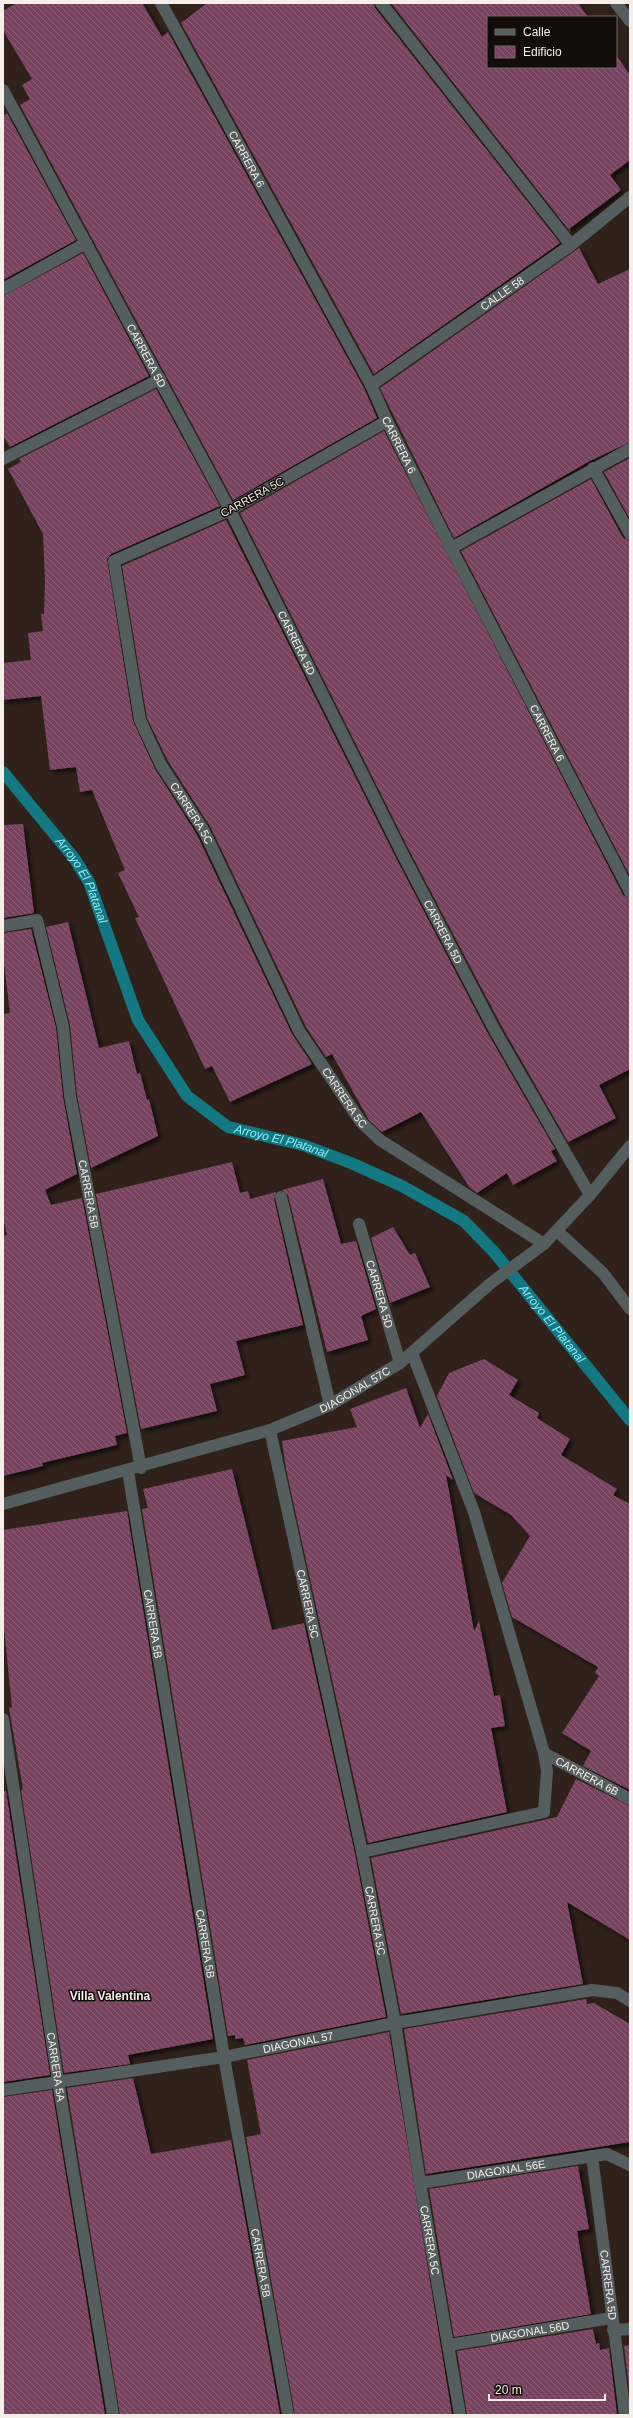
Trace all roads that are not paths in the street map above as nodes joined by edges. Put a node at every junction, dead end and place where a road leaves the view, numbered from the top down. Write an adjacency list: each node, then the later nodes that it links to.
1 (161, 3): 11 (street, CARRERA 6)
2 (382, 3): 8 (street)
3 (616, 3): 4 (street)
4 (630, 21)
5 (4, 94): 7 (street, CARRERA 5D)
6 (630, 197): 8 (street, CALLE 58)
7 (86, 243): 9 (street); 10 (street, CARRERA 5D)
8 (570, 245): 11 (street, CALLE 58)
9 (3, 289)
10 (160, 379): 14 (street); 16 (street, CARRERA 5D)
11 (371, 386): 12 (street, CARRERA 6)
12 (387, 421): 16 (street, CARRERA 5C); 18 (street, CARRERA 6)
13 (630, 450): 15 (street)
14 (3, 459)
15 (593, 468): 17 (street); 18 (street)
16 (230, 510): 22 (street, CARRERA 5D); 26 (street, CARRERA 5C)
17 (630, 534)
18 (451, 548): 19 (street, CARRERA 6)
19 (630, 892)
20 (3, 926): 32 (street, CARRERA 5B)
21 (630, 1146): 22 (street, DIAGONAL 57C)
22 (590, 1195): 25 (street, DIAGONAL 57C)
23 (281, 1197): 30 (street)
24 (358, 1224): 29 (street, CARRERA 5D)
25 (557, 1231): 26 (street, DIAGONAL 57C); 27 (street)
26 (544, 1244): 28 (street, DIAGONAL 57C)
27 (630, 1309)
28 (412, 1353): 29 (street, DIAGONAL 57C); 36 (street)
29 (400, 1363): 30 (street, DIAGONAL 57C)
30 (330, 1405): 31 (street, DIAGONAL 57C)
31 (270, 1430): 32 (street, DIAGONAL 57C); 38 (street, CARRERA 5C)
32 (140, 1468): 33 (street, DIAGONAL 57C)
33 (128, 1471): 34 (street, DIAGONAL 57C); 41 (street, CARRERA 5B)
34 (3, 1504)
35 (3, 1719): 42 (street, CARRERA 5A)
36 (544, 1753): 37 (street, CARRERA 6B); 38 (street)
37 (630, 1799)
38 (362, 1852): 40 (street, CARRERA 5C)
39 (630, 2001): 40 (street, DIAGONAL 57)
40 (395, 2023): 41 (street, DIAGONAL 57); 46 (street, CARRERA 5C)
41 (224, 2057): 42 (street, DIAGONAL 57); 51 (street, CARRERA 5B)
42 (58, 2081): 43 (street, DIAGONAL 57); 50 (street, CARRERA 5A)
43 (3, 2090)
44 (592, 2156): 45 (street, DIAGONAL 56E); 46 (street, DIAGONAL 56E); 47 (street, CARRERA 5D)
45 (630, 2165)
46 (420, 2183): 49 (street, CARRERA 5C)
47 (612, 2324): 48 (street, DIAGONAL 56D); 49 (street, DIAGONAL 56D); 53 (street, CARRERA 5D)
48 (630, 2329)
49 (449, 2345): 52 (street, CARRERA 5C)
50 (114, 2415)
51 (288, 2415)
52 (460, 2415)
53 (625, 2415)

